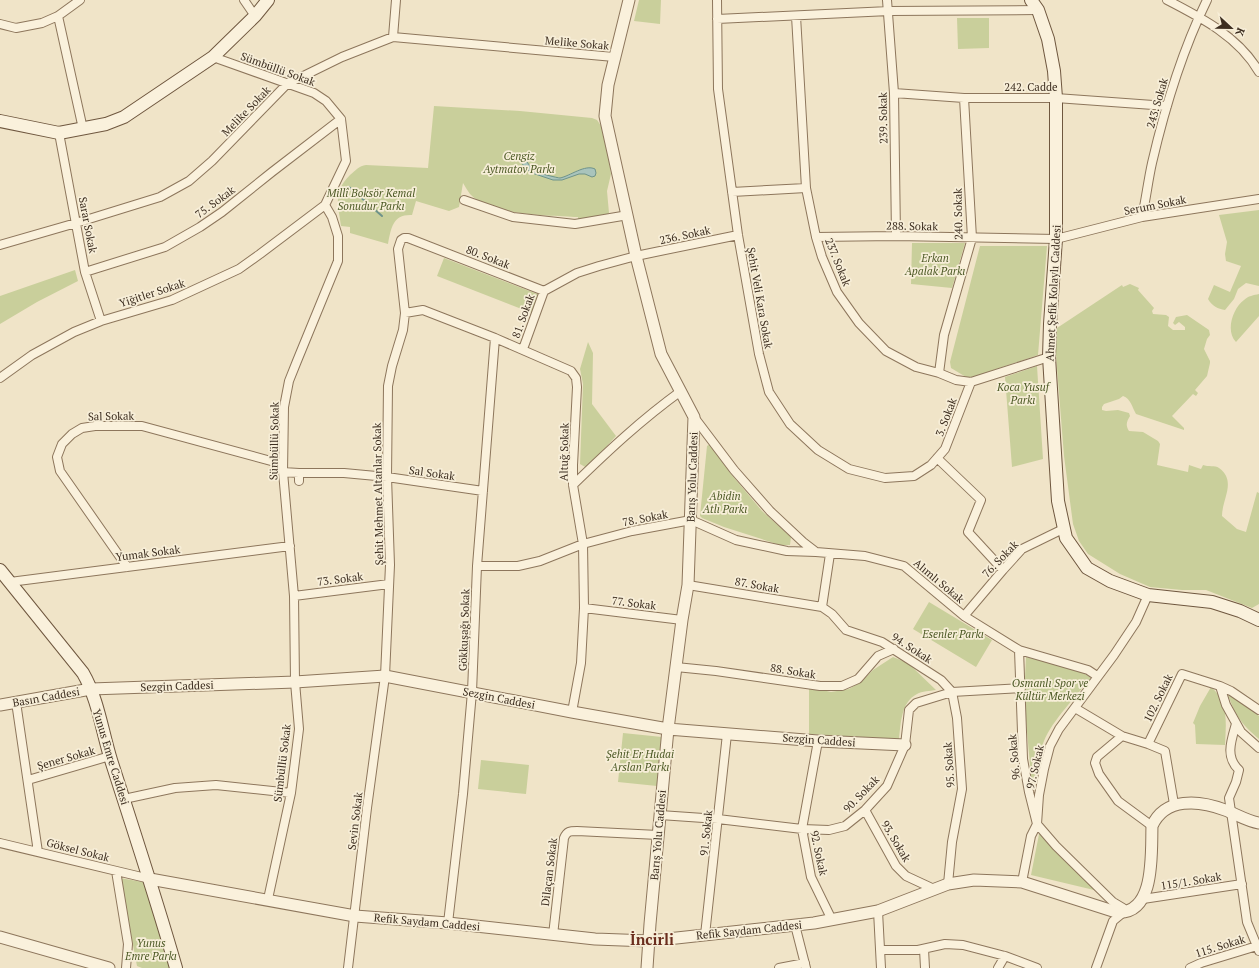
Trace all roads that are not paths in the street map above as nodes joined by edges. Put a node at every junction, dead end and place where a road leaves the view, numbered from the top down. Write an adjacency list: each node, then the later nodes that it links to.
1 (80, 0): 12 (street)
2 (244, 0): 13 (street)
3 (268, 0): 13 (main road)
4 (396, 0): 18 (street)
5 (629, 0): 20 (street, Barış Yolu Caddesi)
6 (717, 0): 16 (street, Şehit Veli Kara Sokak)
7 (887, 0): 11 (street, 239. Sokak)
8 (1167, 0): 15 (street)
9 (1207, 0): 15 (street, 243. Sokak)
10 (1034, 5): 11 (street); 25 (main road, Ahmet Şefik Kolaylı Caddesi)
11 (889, 11): 14 (street); 23 (street, 239. Sokak)
12 (58, 16): 17 (street); 29 (street)
13 (255, 16): 19 (main road)
14 (796, 16): 16 (street); 31 (street, 237. Sokak)
15 (1199, 16): 21 (street); 26 (street, 243. Sokak)
16 (717, 19): 32 (street, Şehit Veli Kara Sokak)
17 (0, 24)
18 (393, 37): 20 (street, Melike Sokak); 22 (street, Melike Sokak)
19 (213, 57): 22 (street, Sümbüllü Sokak); 29 (main road)
20 (614, 57): 36 (street, Barış Yolu Caddesi)
21 (1259, 72)
22 (287, 84): 27 (street, Sümbüllü Sokak); 38 (street, Melike Sokak)
23 (894, 93): 24 (street, 242. Cadde); 40 (street, 239. Sokak)
24 (964, 98): 25 (street, 242. Cadde); 42 (street, 240. Sokak)
25 (1056, 98): 26 (street, 242. Cadde); 43 (main road, Ahmet Şefik Kolaylı Caddesi)
26 (1167, 106): 37 (street, 243. Sokak)
27 (341, 119): 35 (street); 46 (street, 75. Sokak)
28 (0, 121): 30 (main road)
29 (83, 129): 30 (main road)
30 (59, 133): 38 (street, Sarar Sokak)
31 (806, 188): 32 (street); 41 (street, 237. Sokak)
32 (732, 192): 39 (street, Şehit Veli Kara Sokak)
33 (1259, 199): 37 (street, Serum Sokak)
34 (464, 200): 36 (street)
35 (325, 205): 49 (street, Yiğitler Sokak); 59 (street, Sümbüllü Sokak)
36 (628, 215): 45 (street, Barış Yolu Caddesi)
37 (1142, 217): 43 (street, Serum Sokak)
38 (76, 224): 44 (street, Melike Sokak); 46 (street, Sarar Sokak)
39 (738, 235): 45 (street, 236. Sokak); 58 (street, Şehit Veli Kara Sokak)
40 (896, 236): 41 (street, 288. Sokak); 42 (street, 288. Sokak)
41 (816, 237): 53 (street, 237. Sokak)
42 (972, 238): 43 (street, 288. Sokak); 53 (street, 240. Sokak)
43 (1056, 239): 52 (main road, Ahmet Şefik Kolaylı Caddesi)
44 (0, 245)
45 (636, 256): 47 (street); 56 (street, Barış Yolu Caddesi)
46 (85, 272): 49 (street, Sarar Sokak)
47 (544, 291): 48 (street, 80. Sokak); 51 (street, 81. Sokak)
48 (405, 313): 50 (street, Altuğ Sokak); 60 (street, Şehit Mehmet Altanlar Sokak)
49 (101, 320): 54 (street, Yiğitler Sokak)
50 (495, 338): 51 (street, Altuğ Sokak); 62 (street, Gökkuşağı Sokak)
51 (523, 350): 61 (street, Altuğ Sokak)
52 (1049, 356): 55 (street, 237. Sokak); 64 (main road, Ahmet Şefik Kolaylı Caddesi)
53 (939, 373): 55 (street, 237. Sokak)
54 (0, 378)
55 (971, 382): 58 (street, 3. Sokak)
56 (681, 391): 57 (street, Barış Yolu Caddesi); 61 (street)
57 (694, 417): 63 (street, Barış Yolu Caddesi); 67 (street)
58 (937, 458): 72 (street)
59 (282, 468): 60 (street, Sal Sokak); 66 (street, Sümbüllü Sokak); 70 (street, Sal Sokak)
60 (387, 477): 62 (street, Sal Sokak); 74 (street, Şehit Mehmet Altanlar Sokak)
61 (574, 485): 65 (street, Altuğ Sokak)
62 (483, 491): 69 (street, Gökkuşağı Sokak)
63 (691, 520): 65 (street, 78. Sokak); 67 (street); 75 (street, Barış Yolu Caddesi)
64 (1063, 528): 72 (street, 76. Sokak); 76 (main road, Ahmet Şefik Kolaylı Caddesi)
65 (583, 544): 69 (street, 78. Sokak); 79 (street, Altuğ Sokak)
66 (290, 546): 70 (street, Yumak Sokak); 77 (street, Sümbüllü Sokak)
67 (816, 552): 68 (street, Alımlı Sokak)
68 (830, 554): 78 (street); 80 (street, Alımlı Sokak)
69 (477, 566): 92 (street, Gökkuşağı Sokak)
70 (127, 567): 73 (street, Yumak Sokak)
71 (0, 570): 73 (main road, Yunus Emre Caddesi)
72 (1002, 570): 80 (street, 76. Sokak)
73 (10, 582): 91 (main road, Yunus Emre Caddesi)
74 (389, 584): 77 (street, 73. Sokak); 86 (street, Şehit Mehmet Altanlar Sokak)
75 (688, 584): 78 (street, 87. Sokak); 82 (street, Barış Yolu Caddesi)
76 (1148, 595): 81 (main road, Ahmet Şefik Kolaylı Caddesi); 87 (street, 97. Sokak)
77 (294, 596): 88 (street, Sümbüllü Sokak)
78 (822, 607): 83 (street, 94. Sokak)
79 (584, 608): 82 (street, 77. Sokak); 98 (street, Altuğ Sokak)
80 (964, 616): 84 (street, Alımlı Sokak)
81 (1259, 619)
82 (682, 620): 85 (street, Barış Yolu Caddesi)
83 (894, 649): 85 (street, 88. Sokak); 93 (street, 94. Sokak)
84 (1019, 650): 87 (street, Alımlı Sokak); 90 (street, 96. Sokak)
85 (676, 667): 100 (street, Barış Yolu Caddesi)
86 (385, 676): 88 (street, Sezgin Caddesi); 92 (street, Sezgin Caddesi); 133 (street, Sevin Sokak)
87 (1097, 676): 96 (street, 97. Sokak)
88 (295, 682): 91 (street, Sezgin Caddesi); 109 (street, Sümbüllü Sokak)
89 (1220, 686): 97 (street, 102. Sokak); 99 (street); 104 (street, 102. Sokak)
90 (1021, 688): 93 (street, 90. Sokak); 117 (street, 96. Sokak)
91 (91, 689): 94 (street, Basın Caddesi); 107 (main road, Yunus Emre Caddesi)
92 (472, 692): 98 (street, Sezgin Caddesi); 135 (street, Gökkuşağı Sokak)
93 (952, 692): 105 (street, 90. Sokak); 126 (street, 95. Sokak)
94 (16, 702): 95 (street, Basın Caddesi); 108 (street, Şener Sokak)
95 (0, 705)
96 (1075, 708): 102 (street); 117 (street, 97. Sokak)
97 (1259, 710)
98 (572, 712): 100 (street, Sezgin Caddesi)
99 (1236, 724): 106 (street); 113 (street)
100 (668, 729): 101 (street, Sezgin Caddesi); 114 (street, Barış Yolu Caddesi)
101 (728, 734): 103 (street, Sezgin Caddesi); 115 (street, 91. Sokak)
102 (1122, 736): 104 (street); 118 (street)
103 (818, 741): 105 (street, Sezgin Caddesi); 119 (street, 92. Sokak)
104 (1148, 744): 111 (street)
105 (905, 746): 112 (street, 90. Sokak)
106 (1259, 748)
107 (110, 756): 108 (street, Şener Sokak); 110 (main road, Yunus Emre Caddesi)
108 (28, 780): 122 (street, Şener Sokak)
109 (291, 793): 110 (street); 129 (street, Sümbüllü Sokak)
110 (124, 799): 124 (main road, Yunus Emre Caddesi)
111 (1174, 804): 113 (street); 118 (street)
112 (865, 810): 119 (street, 90. Sokak); 128 (street, 93. Sokak)
113 (1232, 813): 116 (street); 127 (street)
114 (660, 815): 115 (street, 90. Sokak); 120 (street, Barış Yolu Caddesi)
115 (718, 819): 119 (street, 90. Sokak); 138 (street, 91. Sokak)
116 (1259, 823)
117 (1037, 824): 125 (street); 132 (street)
118 (1152, 826): 130 (street)
119 (802, 829): 134 (street, 92. Sokak)
120 (658, 835): 137 (street, Dilaçan Sokak); 140 (street, Barış Yolu Caddesi)
121 (0, 843): 122 (street, Göksel Sokak)
122 (38, 852): 123 (street, Göksel Sokak)
123 (116, 870): 124 (street, Göksel Sokak); 147 (street)
124 (150, 879): 129 (street, Refik Saydam Caddesi); 148 (main road, Yunus Emre Caddesi)
125 (1022, 882): 126 (street, Refik Saydam Caddesi); 132 (street, Refik Saydam Caddesi)
126 (948, 884): 128 (street, Refik Saydam Caddesi)
127 (1242, 884): 130 (street, 115/1. Sokak); 142 (street)
128 (934, 889): 131 (street, Refik Saydam Caddesi)
129 (268, 899): 133 (street, Refik Saydam Caddesi)
130 (1142, 899): 132 (street)
131 (878, 911): 134 (street, Refik Saydam Caddesi); 143 (street)
132 (1124, 912): 156 (street)
133 (355, 916): 135 (street, Refik Saydam Caddesi); 149 (street, Sevin Sokak)
134 (832, 920): 136 (street, Refik Saydam Caddesi)
135 (448, 923): 137 (street, Refik Saydam Caddesi)
136 (795, 925): 138 (street, Refik Saydam Caddesi); 145 (street)
137 (553, 935): 140 (street, Refik Saydam Caddesi)
138 (705, 935): 140 (street, Refik Saydam Caddesi)
139 (0, 937): 146 (street)
140 (649, 940): 150 (street, Barış Yolu Caddesi)
141 (924, 949): 143 (street); 144 (street); 153 (street)
142 (1258, 949): 157 (street, 115. Sokak)
143 (880, 950): 152 (street)
144 (1005, 956): 154 (street); 155 (street)
145 (806, 966): 151 (street)
146 (109, 968)
147 (126, 968)
148 (176, 968)
149 (348, 968)
150 (647, 968)
151 (779, 968)
152 (881, 968)
153 (925, 968)
154 (998, 968)
155 (1037, 968)
156 (1096, 968)
157 (1190, 968)

